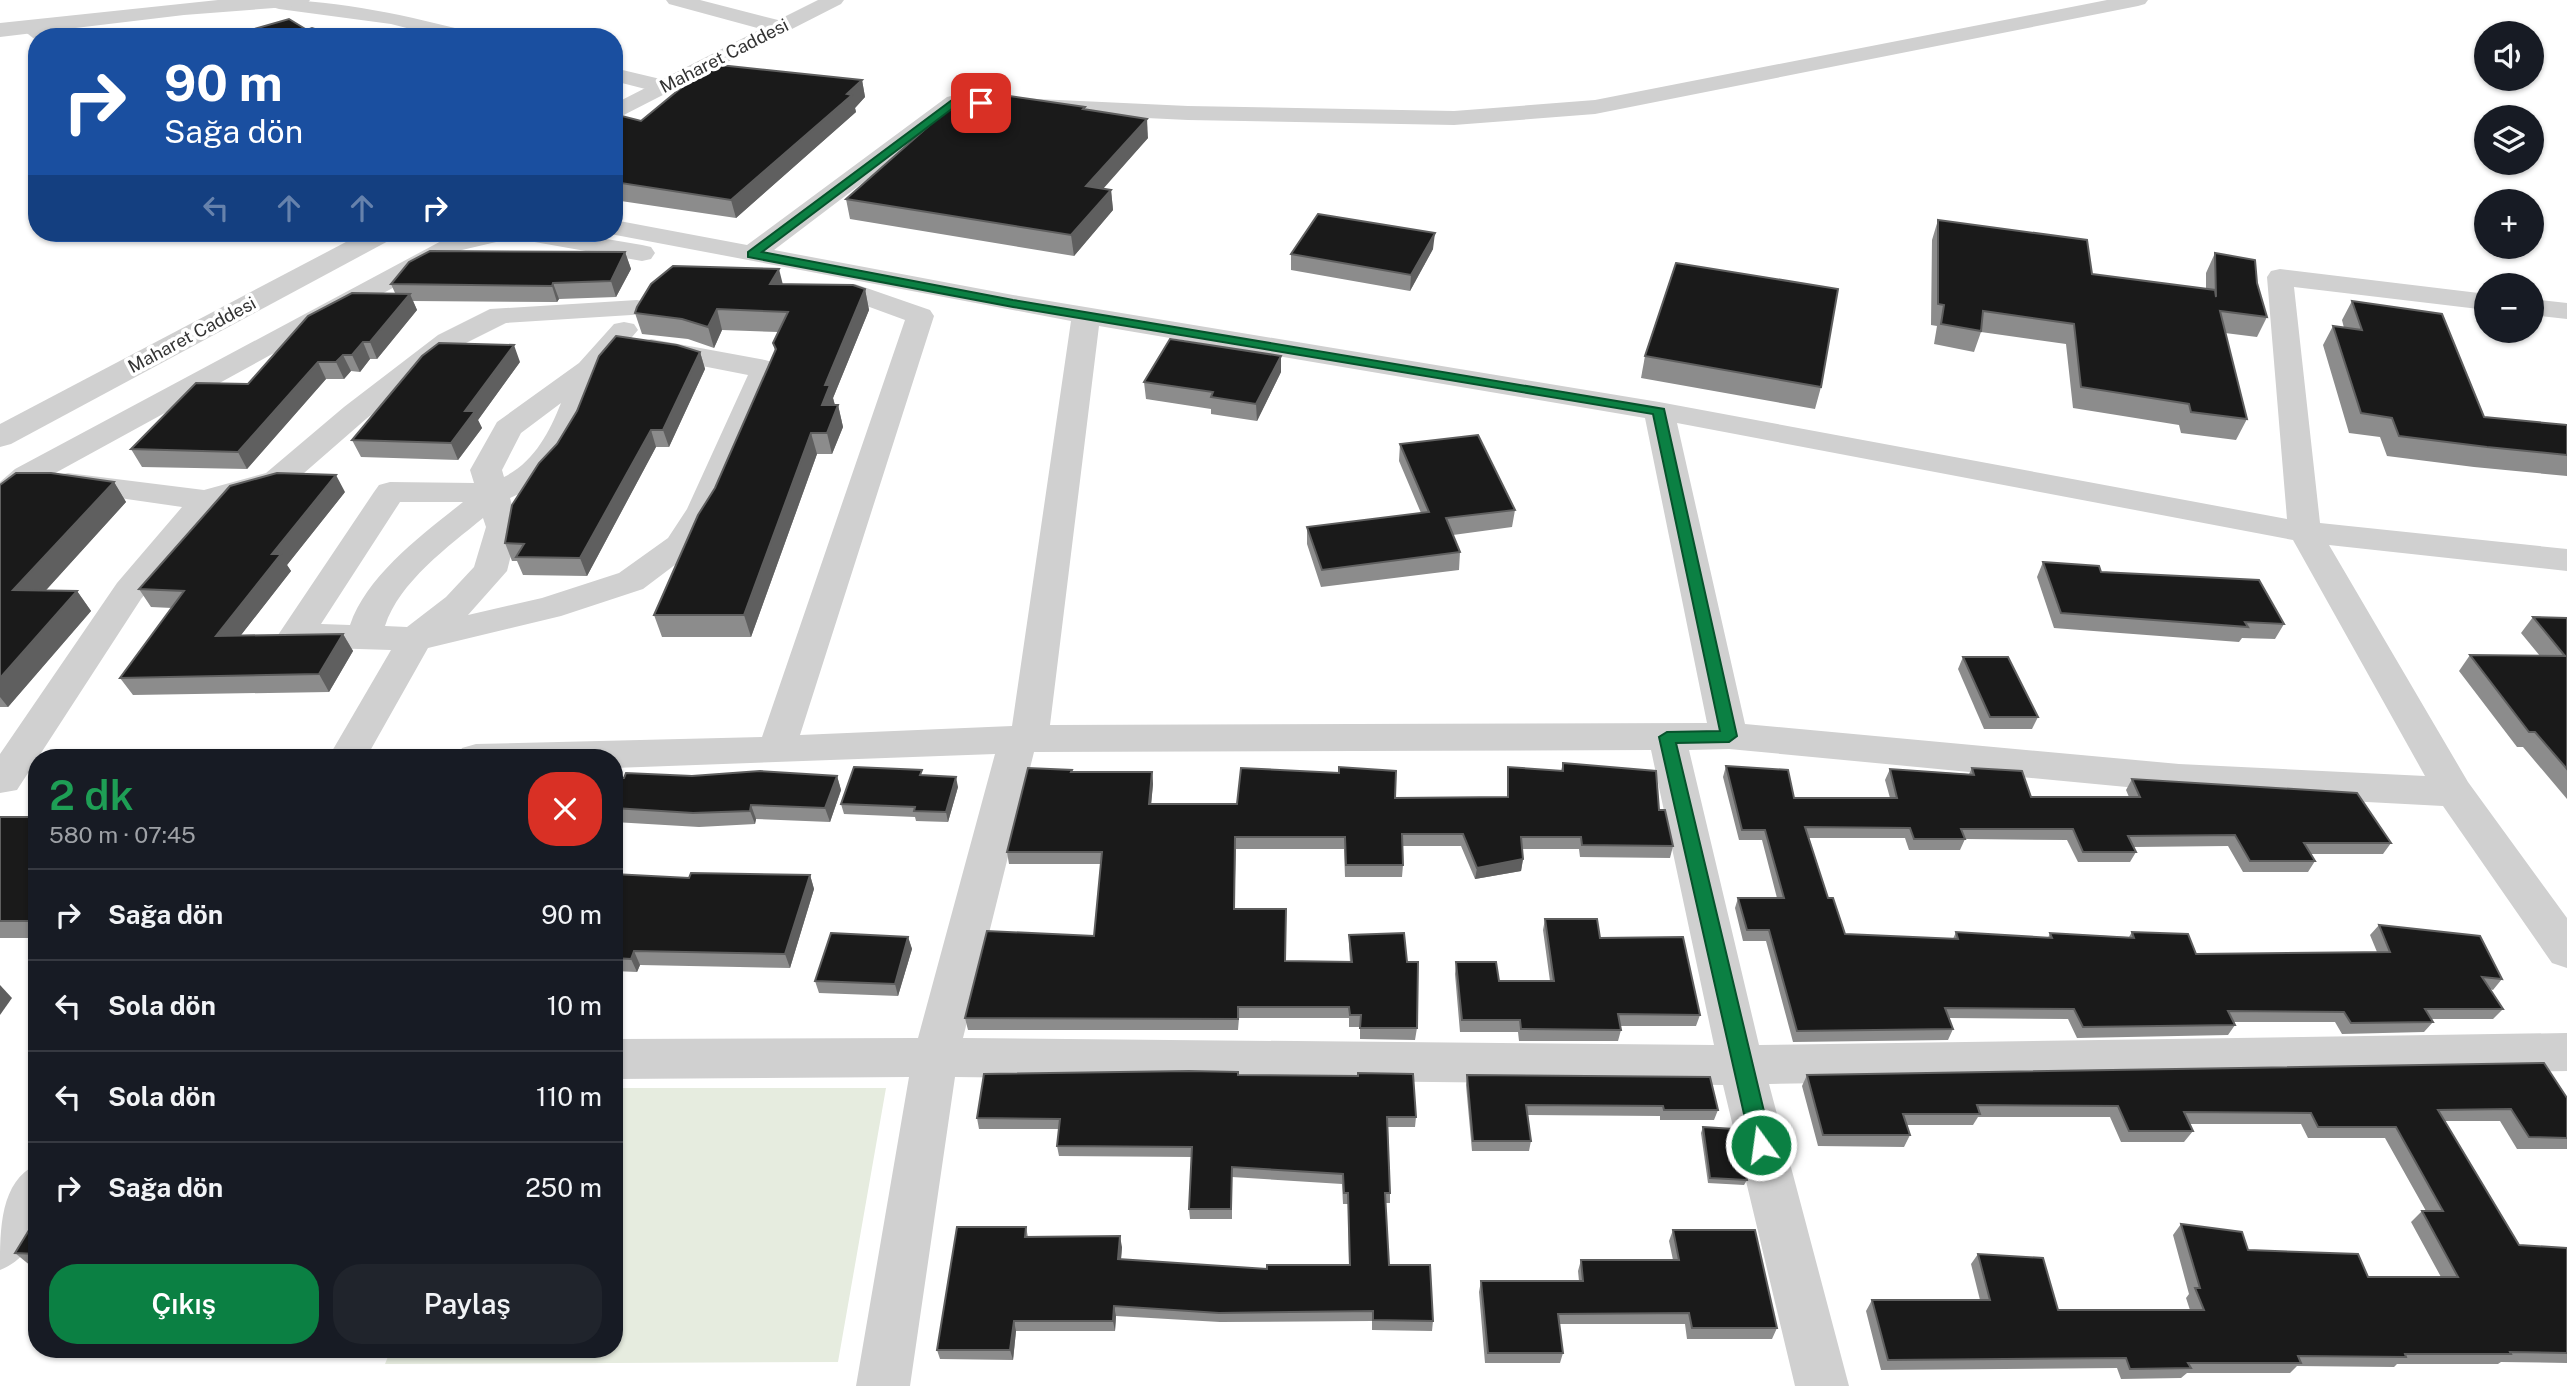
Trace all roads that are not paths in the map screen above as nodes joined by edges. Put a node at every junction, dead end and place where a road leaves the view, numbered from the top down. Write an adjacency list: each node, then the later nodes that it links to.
1 (95, 0): 7 (street)
2 (676, 0): 6 (street)
3 (834, 0): 6 (street, Maharet Caddesi)
4 (2138, 0): 19 (street)
5 (290, 2): 8 (street); 9 (street)
6 (780, 27): 13 (street, Maharet Caddesi)
7 (44, 28)
8 (63, 28)
9 (432, 28)
10 (0, 30): 11 (street)
11 (28, 32)
12 (623, 76): 13 (street)
13 (665, 87): 14 (street, Maharet Caddesi)
14 (623, 108)
15 (623, 230): 19 (street)
16 (366, 242): 27 (street, Maharet Caddesi)
17 (463, 242): 28 (street)
18 (572, 242): 41 (street)
19 (752, 254): 24 (street)
20 (2474, 300): 32 (street)
21 (2544, 308): 23 (street)
22 (638, 309): 25 (street); 31 (street); 35 (street)
23 (2567, 311)
24 (1086, 315): 26 (street); 38 (street)
25 (589, 369): 29 (street); 29 (street)
26 (1659, 411): 32 (street); 36 (street)
27 (0, 437)
28 (26, 476): 30 (street); 31 (street)
29 (494, 493): 34 (street); 34 (street); 35 (street)
30 (0, 499)
31 (205, 500): 39 (street)
32 (2305, 531): 33 (street); 45 (street)
33 (2567, 560)
34 (364, 637): 35 (street)
35 (415, 639): 40 (street)
36 (1729, 736): 37 (street); 45 (street)
37 (1667, 737): 38 (street); 50 (street)
38 (1024, 740): 41 (street); 48 (street)
39 (32, 749)
40 (352, 749)
41 (776, 750): 42 (street)
42 (623, 754)
43 (28, 755): 44 (street)
44 (13, 779)
45 (2454, 792): 46 (street)
46 (2567, 950)
47 (2567, 1052): 50 (street)
48 (935, 1057): 49 (street); 50 (street); 53 (street)
49 (623, 1059)
50 (1741, 1065): 54 (street)
51 (28, 1200): 52 (street)
52 (0, 1246)
53 (883, 1386)
54 (1822, 1386)

